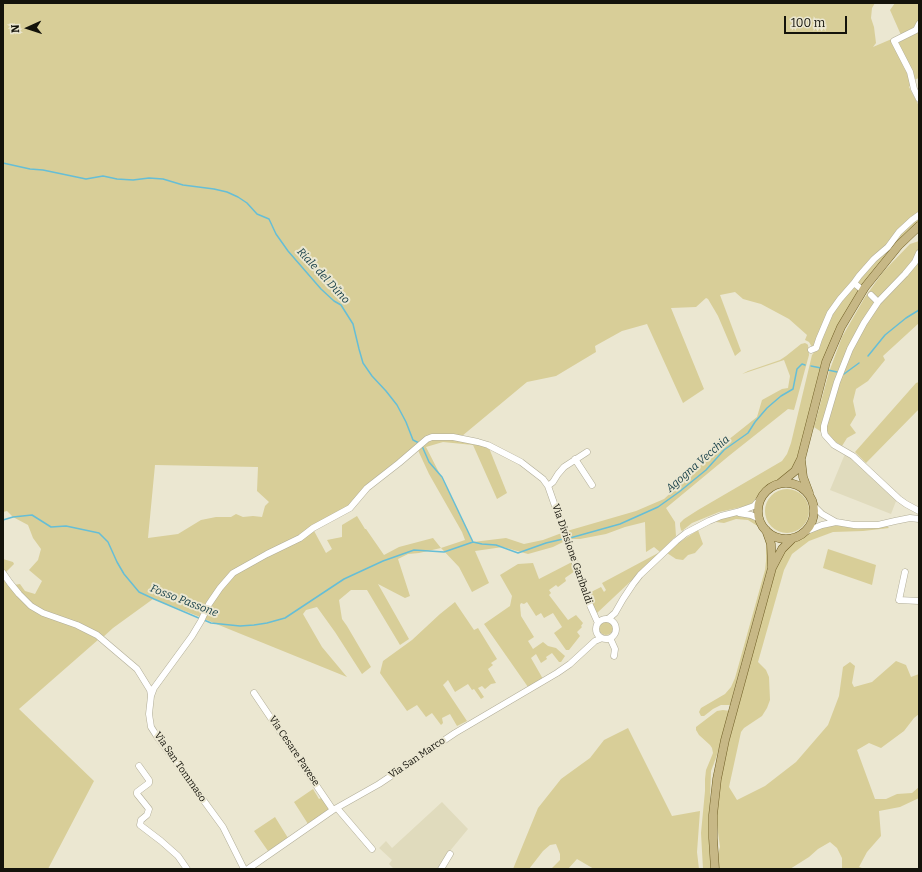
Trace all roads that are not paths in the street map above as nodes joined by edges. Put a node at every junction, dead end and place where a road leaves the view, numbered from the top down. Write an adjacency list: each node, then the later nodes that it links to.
1 (919, 24): 2 (street)
2 (919, 99)
3 (919, 215): 6 (street)
4 (919, 226): 13 (main road)
5 (919, 253): 9 (street)
6 (854, 282): 7 (street); 10 (street)
7 (860, 288)
8 (871, 295): 9 (street)
9 (878, 302): 20 (street)
10 (811, 350)
11 (587, 452): 12 (street)
12 (575, 459): 15 (street); 16 (street)
13 (801, 459): 14 (main road); 17 (main road)
14 (780, 484): 17 (main road); 18 (main road)
15 (592, 485)
16 (548, 486): 34 (street, Via Divisione Garibaldi); 42 (street, Via San Tommaso)
17 (809, 495): 19 (main road)
18 (762, 497): 21 (street); 23 (main road)
19 (814, 505): 24 (street); 26 (main road)
20 (919, 510)
21 (737, 512): 23 (street); 32 (street)
22 (919, 519): 24 (street)
23 (760, 520): 25 (main road)
24 (836, 522): 26 (street)
25 (765, 529): 27 (main road); 28 (main road)
26 (802, 534): 27 (main road)
27 (793, 538): 28 (main road)
28 (772, 568): 51 (main road)
29 (905, 572): 31 (street)
30 (3, 573): 42 (street)
31 (919, 601)
32 (615, 613): 33 (street); 35 (street)
33 (608, 619): 34 (street); 35 (street)
34 (598, 623): 36 (street)
35 (614, 623): 38 (street)
36 (596, 632): 37 (street); 39 (street, Via San Marco)
37 (602, 638): 38 (street); 39 (street, Via San Marco)
38 (610, 638): 40 (street)
39 (586, 649): 44 (street, Via San Marco)
40 (614, 656)
41 (254, 693): 44 (street, Via Cesare Pavese)
42 (151, 696): 48 (street, Via San Tommaso)
43 (138, 766): 47 (street)
44 (335, 809): 45 (street, Via Cesare Pavese); 49 (street, Via San Marco)
45 (372, 849)
46 (450, 854): 50 (street)
47 (187, 869)
48 (244, 869)
49 (248, 869)
50 (441, 869)
51 (715, 869)

